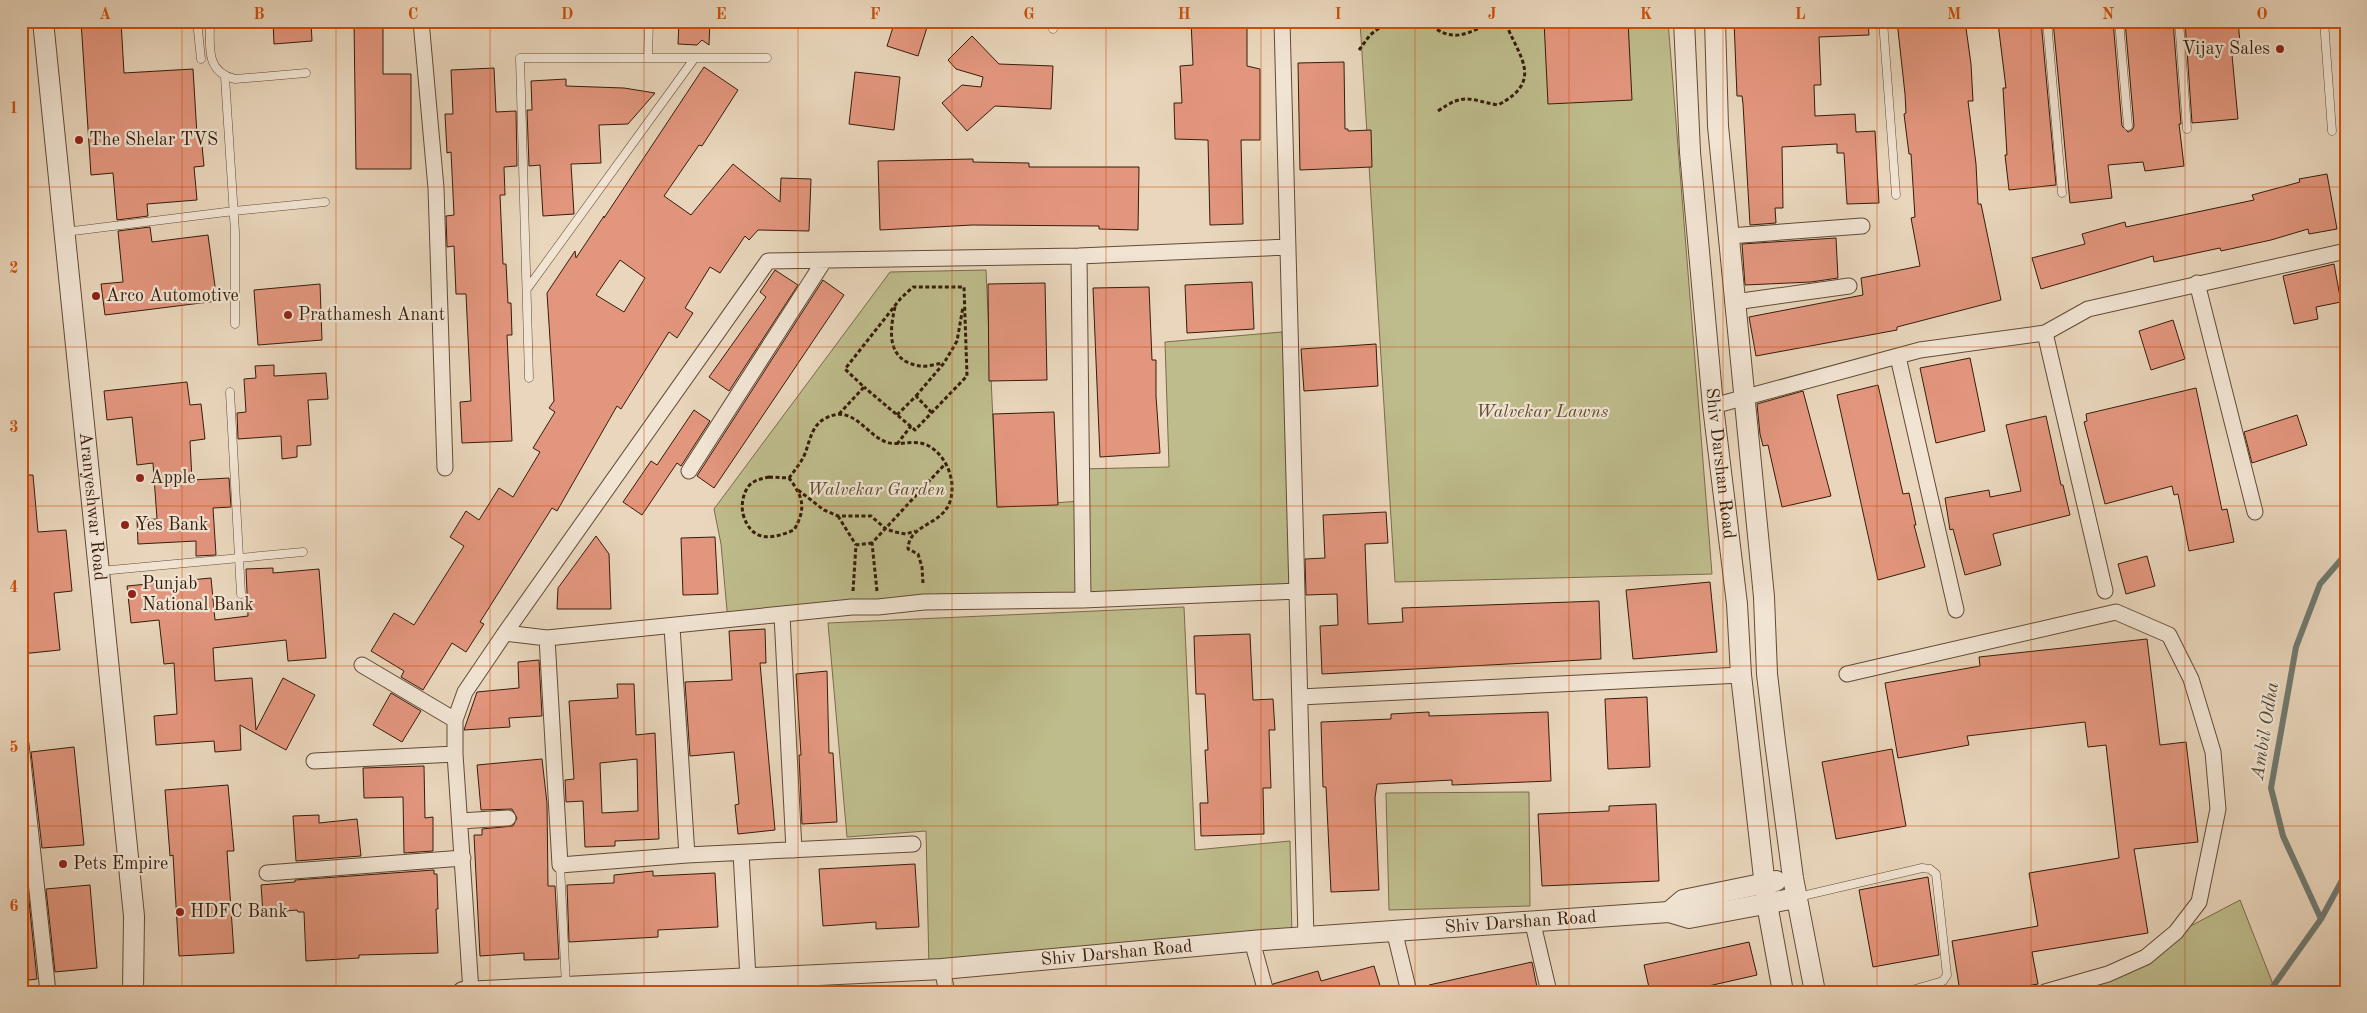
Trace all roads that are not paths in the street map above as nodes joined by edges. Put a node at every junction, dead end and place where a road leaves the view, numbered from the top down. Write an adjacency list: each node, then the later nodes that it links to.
1 (43, 21): 28 (street, Aranyeshwar Road)
2 (197, 21): 16 (lane)
3 (210, 21): 19 (lane)
4 (421, 21): 45 (street)
5 (649, 21): 14 (lane)
6 (1282, 21): 30 (street)
7 (1684, 21): 44 (street, Shiv Darshan Road)
8 (1715, 21): 29 (street, Shiv Darshan Road)
9 (1883, 21): 24 (lane)
10 (2047, 21): 23 (lane)
11 (2119, 21): 20 (lane)
12 (2179, 21): 21 (lane)
13 (2324, 21): 22 (lane)
14 (648, 58): 17 (lane); 36 (lane)
15 (767, 58): 17 (lane)
16 (200, 59)
17 (694, 59): 36 (lane)
18 (306, 73): 19 (lane)
19 (226, 77): 26 (lane)
20 (2128, 126)
21 (2187, 129)
22 (2332, 131)
23 (2062, 194)
24 (1896, 195)
25 (325, 202): 26 (lane)
26 (234, 211): 28 (lane); 38 (lane)
27 (1862, 226): 29 (street)
28 (65, 232): 50 (street, Aranyeshwar Road)
29 (1728, 236): 37 (street, Shiv Darshan Road)
30 (1288, 247): 32 (street); 51 (street)
31 (2346, 251): 34 (street)
32 (1079, 256): 33 (street); 54 (street)
33 (824, 261): 46 (street); 58 (street)
34 (2197, 284): 39 (street); 47 (street)
35 (1849, 286): 37 (street)
36 (527, 289): 41 (lane)
37 (1735, 302): 43 (street, Shiv Darshan Road)
38 (235, 324)
39 (2044, 333): 40 (street); 52 (street)
40 (1898, 357): 43 (street); 55 (street)
41 (529, 378)
42 (230, 392): 49 (lane)
43 (1744, 398): 44 (street); 77 (street, Shiv Darshan Road)
44 (1714, 406): 62 (street, Shiv Darshan Road)
45 (445, 468)
46 (689, 471)
47 (2255, 512)
48 (303, 552): 49 (lane)
49 (240, 558): 50 (lane); 53 (lane)
50 (100, 571): 92 (street, Aranyeshwar Road)
51 (1297, 591): 54 (street); 63 (street)
52 (2105, 591)
53 (241, 594)
54 (1083, 600): 56 (street)
55 (1956, 610)
56 (782, 615): 57 (street); 71 (street)
57 (672, 626): 59 (street); 73 (street)
58 (505, 633): 59 (street); 64 (street)
59 (546, 638): 75 (street)
60 (362, 665): 64 (street)
61 (1847, 674): 100 (street)
62 (1741, 675): 63 (street); 78 (street, Shiv Darshan Road)
63 (1300, 697): 84 (street)
64 (455, 720): 66 (street)
65 (21, 744): 91 (street)
66 (455, 754): 67 (street); 69 (street)
67 (314, 761)
68 (508, 818): 69 (street)
69 (460, 821): 74 (street)
70 (913, 844): 71 (street)
71 (794, 850): 72 (street)
72 (741, 853): 73 (street); 87 (street)
73 (687, 855): 75 (street)
74 (463, 858): 76 (street); 90 (street)
75 (560, 865): 88 (lane)
76 (267, 873)
77 (1793, 878): 78 (street); 79 (street, Shiv Darshan Road)
78 (1765, 884): 80 (street, Shiv Darshan Road); 81 (street)
79 (1796, 898): 80 (street, Shiv Darshan Road); 98 (street, Shiv Darshan Road); 99 (lane)
80 (1767, 904): 81 (street, Shiv Darshan Road); 97 (street, Shiv Darshan Road)
81 (1669, 912): 82 (street, Shiv Darshan Road)
82 (1532, 920): 83 (street, Shiv Darshan Road); 96 (street)
83 (1394, 930): 84 (street, Shiv Darshan Road); 95 (street)
84 (1306, 937): 85 (street, Shiv Darshan Road)
85 (1252, 941): 86 (street, Shiv Darshan Road); 94 (street)
86 (942, 969): 87 (street, Shiv Darshan Road); 93 (street)
87 (748, 978): 88 (street, Shiv Darshan Road)
88 (566, 986): 89 (street, Shiv Darshan Road)
89 (521, 990): 90 (street, Shiv Darshan Road)
90 (477, 991)
91 (48, 992)
92 (133, 992)
93 (947, 992)
94 (1266, 992)
95 (1409, 992)
96 (1549, 992)
97 (1783, 992)
98 (1815, 992)
99 (1905, 992)
100 (2045, 992)

